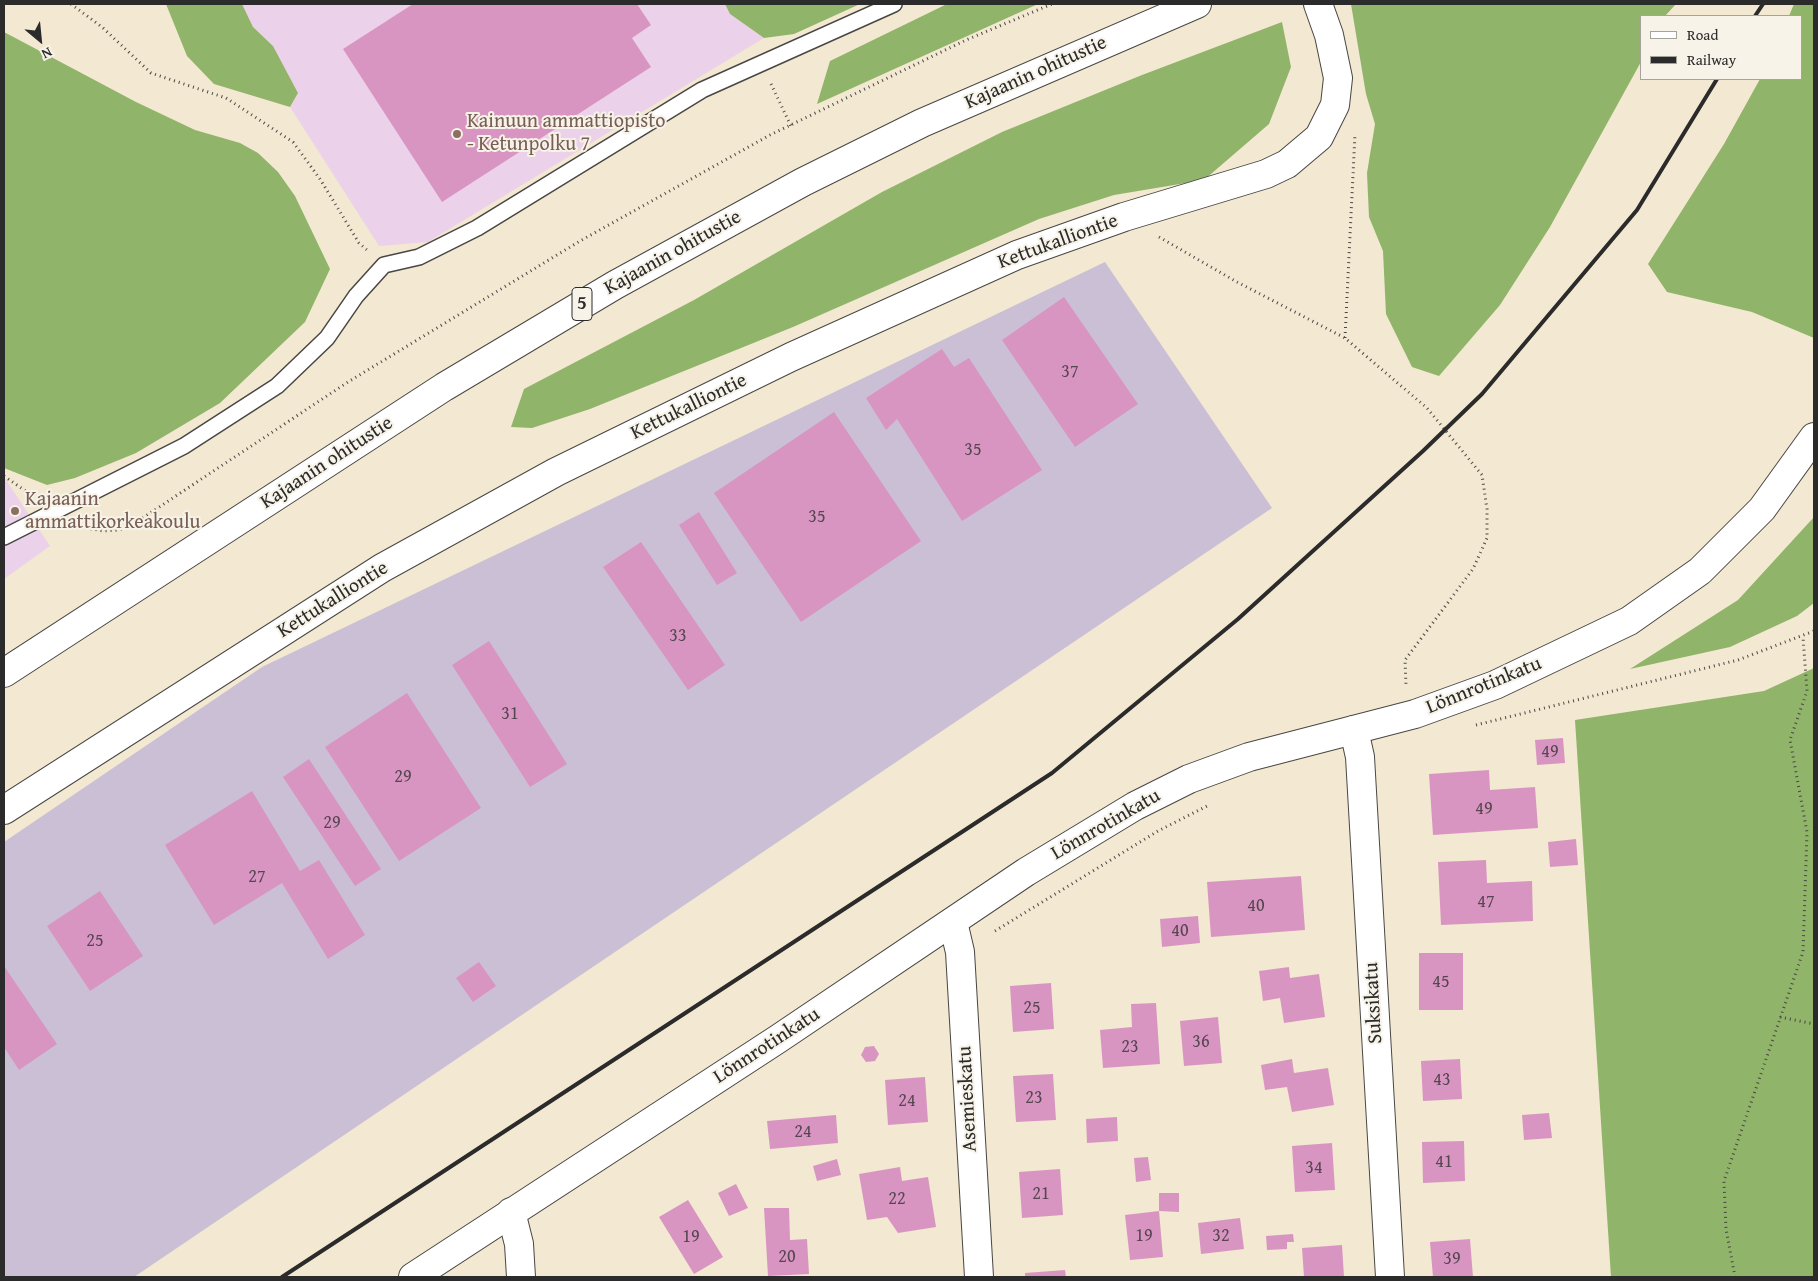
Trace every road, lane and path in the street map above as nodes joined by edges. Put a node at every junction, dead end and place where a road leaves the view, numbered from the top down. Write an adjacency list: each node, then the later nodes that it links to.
1 (71, 4): 10 (path)
2 (894, 4): 6 (lane)
3 (1052, 4): 8 (path)
4 (1197, 4): 18 (main road, Kajaanin ohitustie / 5)
5 (1318, 4): 9 (main road, Kettukalliontie)
6 (761, 63): 8 (path); 10 (lane)
7 (1355, 125): 11 (path)
8 (791, 126): 14 (path)
9 (1124, 217): 11 (path); 23 (main road, Kettukalliontie)
10 (384, 265): 14 (lane)
11 (1345, 338): 19 (path)
12 (1814, 437): 21 (main road, Lönnrotinkatu)
13 (4, 476): 14 (path)
14 (52, 511): 15 (lane)
15 (4, 536)
16 (1814, 630): 17 (path)
17 (1803, 636): 20 (path); 26 (path)
18 (4, 673)
19 (1405, 682)
20 (1475, 726)
21 (1354, 730): 24 (main road, Lönnrotinkatu); 32 (main road, Suksikatu)
22 (1213, 803): 25 (path)
23 (4, 810)
24 (953, 922): 25 (main road, Asemieskatu); 28 (main road, Lönnrotinkatu)
25 (960, 952): 31 (main road, Asemieskatu)
26 (1780, 1017): 27 (path); 33 (path)
27 (1814, 1024)
28 (512, 1212): 29 (main road, Lönnrotinkatu); 30 (main road)
29 (413, 1277)
30 (521, 1277)
31 (979, 1277)
32 (1390, 1277)
33 (1735, 1277)

